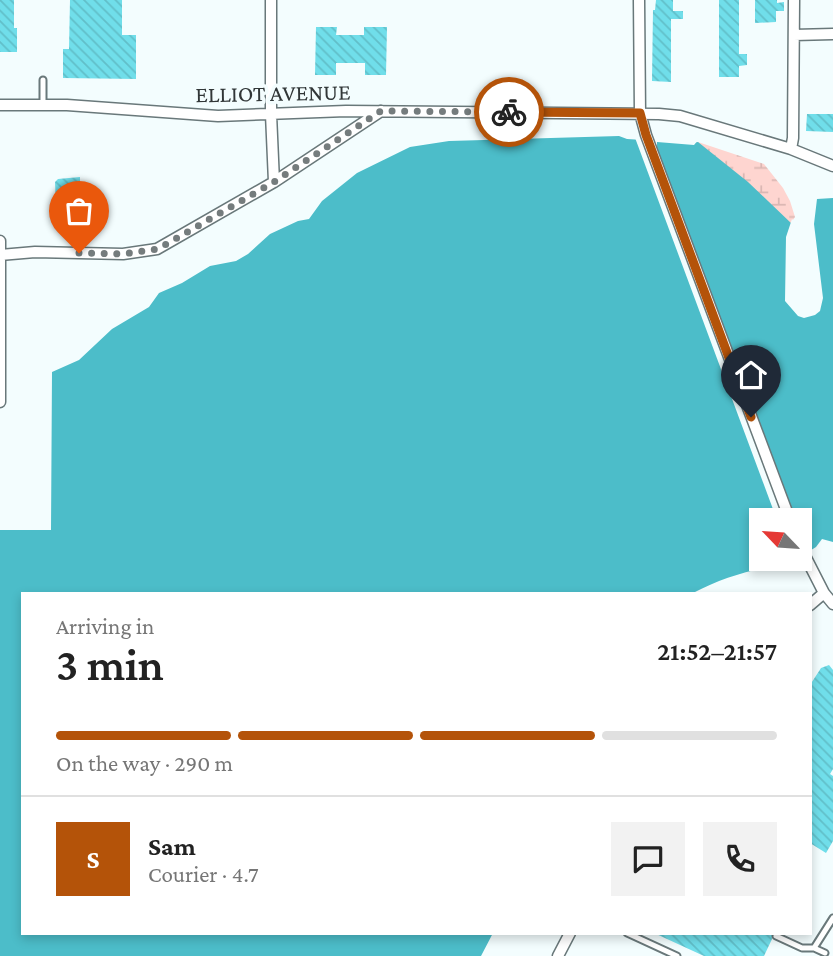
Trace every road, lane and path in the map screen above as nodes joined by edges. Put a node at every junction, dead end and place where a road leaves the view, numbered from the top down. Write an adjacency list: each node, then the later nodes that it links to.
1 (271, 0): 11 (street)
2 (639, 0): 10 (street)
3 (794, 0): 5 (street)
4 (833, 34): 5 (street)
5 (794, 35): 12 (street)
6 (43, 80): 7 (lane)
7 (43, 104): 8 (street, ELLIOT AVENUE); 11 (street, ELLIOT AVENUE)
8 (0, 105)
9 (381, 111): 10 (street, ELLIOT AVENUE); 11 (street, ELLIOT AVENUE); 14 (street)
10 (640, 113): 12 (street, ELLIOT AVENUE); 18 (street)
11 (271, 114): 14 (street)
12 (791, 149): 13 (street, ELLIOT AVENUE)
13 (833, 166)
14 (274, 182): 16 (street)
15 (0, 241): 16 (street)
16 (0, 255): 17 (street)
17 (0, 402)
18 (786, 508)
19 (812, 571): 20 (street)
20 (824, 593): 21 (street); 22 (street)
21 (812, 602)
22 (833, 604)
23 (833, 918): 28 (lane)
24 (569, 935): 30 (street)
25 (632, 935): 31 (lane)
26 (776, 936): 27 (lane)
27 (802, 948): 28 (lane); 32 (lane)
28 (814, 948): 29 (lane)
29 (825, 953)
30 (558, 956)
31 (677, 956)
32 (799, 956)

